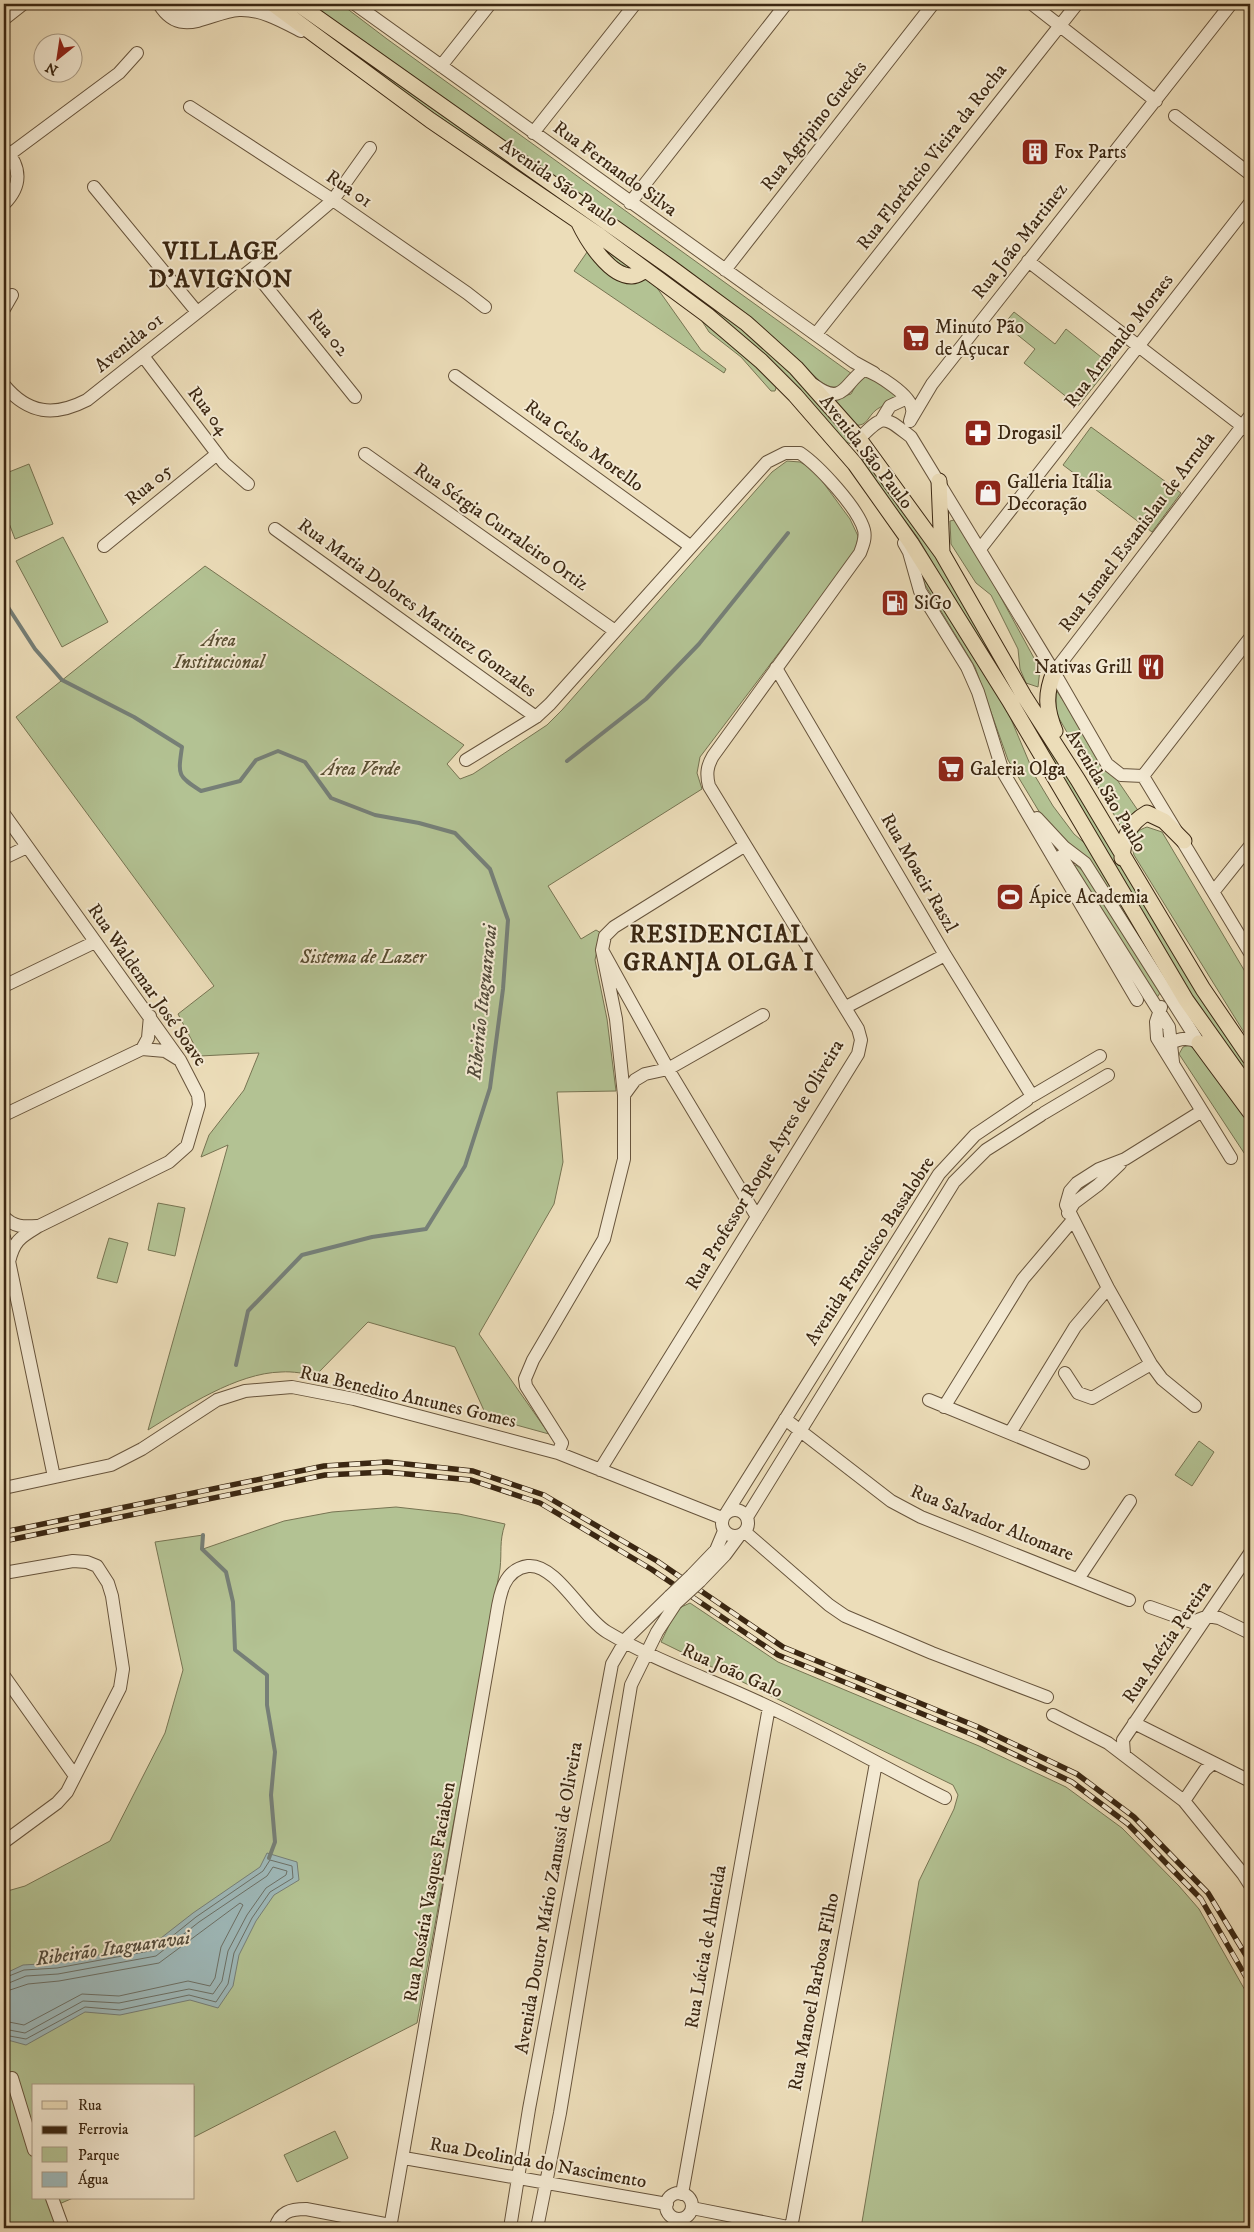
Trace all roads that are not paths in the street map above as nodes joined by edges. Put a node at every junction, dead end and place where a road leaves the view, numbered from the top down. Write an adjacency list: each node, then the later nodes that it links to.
1 (23, 4): 15 (street)
2 (159, 4): 17 (street)
3 (168, 4): 4 (street)
4 (214, 4)
5 (273, 4): 17 (main road, Avenida São Paulo)
6 (298, 4): 43 (main road, Avenida São Paulo)
7 (355, 4): 19 (street, Rua Fernando Silva)
8 (490, 4): 19 (street)
9 (635, 4): 23 (street)
10 (786, 4): 29 (street)
11 (933, 4): 34 (street, Rua Agripino Guedes)
12 (1032, 4): 16 (street)
13 (1077, 4): 16 (street, Rua Florêncio Vieira da Rocha)
14 (1231, 4): 20 (street, Rua João Martinez)
15 (4, 19)
16 (1060, 26): 20 (street); 39 (street, Rua Florêncio Vieira da Rocha)
17 (324, 42): 57 (main road, Avenida São Paulo)
18 (137, 53): 25 (street)
19 (441, 66): 23 (street, Rua Fernando Silva)
20 (1156, 101): 32 (street, Rua João Martinez)
21 (190, 107): 28 (street, Rua 01)
22 (1175, 116): 26 (street)
23 (533, 133): 29 (street, Rua Fernando Silva)
24 (370, 148): 28 (street, Avenida 01)
25 (7, 151): 31 (street)
26 (1250, 174)
27 (94, 187): 38 (street)
28 (333, 200): 33 (street, Avenida 01); 36 (street, Rua 01)
29 (630, 203): 34 (street, Rua Fernando Silva)
30 (1250, 203): 40 (street, Rua Armando Moraes)
31 (4, 204)
32 (1028, 261): 40 (street); 47 (street, Rua João Martinez)
33 (252, 268): 38 (street, Avenida 01); 49 (street, Rua 02)
34 (725, 270): 39 (street, Rua Fernando Silva)
35 (12, 296): 37 (street)
36 (485, 308)
37 (4, 309)
38 (197, 312): 41 (street, Avenida 01)
39 (816, 334): 42 (street, Rua Fernando Silva)
40 (1138, 347): 52 (street); 64 (street, Rua Armando Moraes)
41 (143, 356): 48 (street, Avenida 01); 55 (street, Rua 04)
42 (854, 362): 44 (street, Rua Fernando Silva); 45 (street)
43 (796, 368): 45 (street); 54 (main road, Avenida São Paulo)
44 (874, 373): 45 (street); 50 (street, Rua Fernando Silva)
45 (857, 374)
46 (455, 376): 63 (street, Rua Celso Morello)
47 (932, 384): 50 (street, Rua João Martinez); 50 (street, Rua João Martinez)
48 (4, 385)
49 (355, 397)
50 (907, 405): 51 (street); 53 (street)
51 (882, 420): 53 (street); 54 (street)
52 (1248, 424): 69 (street, Rua Ismael Estanislau de Arruda)
53 (911, 437): 58 (street)
54 (859, 439): 57 (main road); 65 (main road, Avenida São Paulo)
55 (217, 454): 59 (street, Rua 04); 62 (street, Rua 05)
56 (365, 454): 66 (street, Rua Sérgia Curraleiro Ortiz)
57 (855, 464): 60 (main road, Avenida São Paulo)
58 (939, 481): 64 (street); 65 (main road)
59 (248, 484)
60 (886, 507): 72 (street); 103 (main road, Avenida São Paulo)
61 (276, 529): 70 (street, Rua Maria Dolores Martinez Gonzales)
62 (104, 546)
63 (690, 546): 66 (street); 68 (street, Rua Professor Roque Ayres de Oliveira)
64 (980, 549): 69 (street)
65 (942, 553): 74 (main road, Avenida São Paulo)
66 (615, 631): 70 (street)
67 (1250, 638): 73 (street)
68 (776, 668): 78 (street, Rua Professor Roque Ayres de Oliveira); 87 (street, Rua Moacir Raszl)
69 (1054, 672): 73 (street); 74 (main road)
70 (536, 716): 71 (street)
71 (466, 760)
72 (1003, 772): 80 (street); 88 (street)
73 (1143, 776): 76 (street)
74 (1078, 780): 82 (main road, Avenida São Paulo)
75 (4, 814): 77 (street, Rua Waldemar José Soave)
76 (1184, 841): 82 (main road); 83 (street)
77 (27, 846): 81 (street); 84 (street, Rua Waldemar José Soave)
78 (744, 846): 85 (street); 91 (street, Rua Professor Roque Ayres de Oliveira)
79 (1250, 846): 83 (street)
80 (1047, 847): 90 (street); 92 (street)
81 (4, 858)
82 (1122, 858): 99 (main road, Avenida São Paulo)
83 (1214, 891): 86 (street)
84 (95, 942): 89 (street); 94 (street, Rua Waldemar José Soave)
85 (602, 950): 101 (street); 104 (street)
86 (1250, 953)
87 (945, 955): 91 (street); 105 (street, Rua Moacir Raszl)
88 (1152, 971): 92 (street); 95 (street)
89 (4, 986)
90 (1137, 1000)
91 (846, 1007): 112 (street, Rua Professor Roque Ayres de Oliveira)
92 (1159, 1012): 96 (street)
93 (763, 1015): 101 (street)
94 (150, 1016): 97 (street); 100 (street, Rua Waldemar José Soave)
95 (1199, 1043): 96 (street); 107 (main road)
96 (1167, 1045): 106 (street)
97 (142, 1049): 100 (street); 109 (street)
98 (1100, 1056): 105 (street, Avenida Francisco Bassalobre)
99 (1250, 1058)
100 (180, 1060): 116 (street, Rua Waldemar José Soave)
101 (668, 1069): 104 (street); 111 (street)
102 (1108, 1075): 108 (street, Avenida Francisco Bassalobre)
103 (1250, 1090)
104 (624, 1095): 128 (street)
105 (1030, 1098): 108 (street, Rua Moacir Raszl); 125 (street, Avenida Francisco Bassalobre)
106 (1202, 1111): 110 (street); 115 (street)
107 (1250, 1112)
108 (1042, 1114): 126 (street, Avenida Francisco Bassalobre)
109 (4, 1115)
110 (1231, 1158)
111 (736, 1184): 112 (street); 114 (street)
112 (765, 1204): 114 (street, Rua Professor Roque Ayres de Oliveira)
113 (4, 1217): 116 (street, Rua Waldemar José Soave)
114 (757, 1217): 130 (street, Rua Professor Roque Ayres de Oliveira)
115 (1070, 1217): 119 (street); 124 (street)
116 (39, 1226): 118 (street, Rua Waldemar José Soave)
117 (4, 1237): 118 (street)
118 (9, 1262): 131 (street)
119 (1108, 1288): 120 (street); 127 (street)
120 (1151, 1364): 121 (street); 123 (street)
121 (1065, 1373)
122 (929, 1400): 124 (street)
123 (1195, 1406)
124 (944, 1407): 127 (street)
125 (785, 1419): 126 (street); 134 (street, Avenida Francisco Bassalobre)
126 (801, 1430): 135 (street, Avenida Francisco Bassalobre); 142 (street, Rua Salvador Altomare)
127 (1010, 1433): 129 (street)
128 (558, 1453): 130 (street, Rua Benedito Antunes Gomes); 131 (street, Rua Benedito Antunes Gomes)
129 (1083, 1462)
130 (600, 1470): 134 (street, Rua Benedito Antunes Gomes)
131 (54, 1477): 132 (street, Rua Benedito Antunes Gomes)
132 (4, 1488)
133 (1130, 1501): 142 (street)
134 (724, 1515): 135 (street); 136 (street)
135 (747, 1517): 137 (street)
136 (724, 1531): 137 (street); 141 (street)
137 (742, 1534): 141 (street); 151 (street)
138 (1250, 1553): 146 (street, Rua Anézia Pereira)
139 (519, 1569): 148 (street, Rua João Galo); 166 (street, Rua Rosária Vasques Faciaben)
140 (4, 1573): 158 (street)
141 (696, 1578): 143 (street, bridge)
142 (1078, 1578): 144 (street, Rua Salvador Altomare)
143 (673, 1600): 148 (street, Avenida Doutor Mário Zanussi de Oliveira); 149 (street)
144 (1129, 1600)
145 (1150, 1607): 146 (street)
146 (1208, 1616): 147 (street); 154 (street, Rua Anézia Pereira)
147 (1250, 1633)
148 (624, 1642): 149 (street, Rua João Galo); 167 (street, Avenida Doutor Mário Zanussi de Oliveira)
149 (646, 1653): 152 (street, Rua João Galo); 168 (street)
150 (4, 1676): 158 (street)
151 (1048, 1698)
152 (769, 1707): 156 (street, Rua João Galo); 169 (street, Rua Lúcia de Almeida)
153 (1053, 1715): 155 (street)
154 (1134, 1723): 155 (street, Rua Anézia Pereira); 157 (street)
155 (1124, 1754): 161 (street)
156 (876, 1764): 160 (street, Rua João Galo); 179 (street, Rua Manoel Barbosa Filho)
157 (1213, 1764): 159 (street); 161 (street)
158 (75, 1776): 162 (street)
159 (1250, 1781)
160 (945, 1798)
161 (1184, 1801): 163 (street)
162 (4, 1842)
163 (1250, 1885)
164 (12, 2078): 165 (street)
165 (32, 2143)
166 (404, 2158): 167 (street, Rua Deolinda do Nascimento); 174 (street, Rua Rosária Vasques Faciaben)
167 (519, 2178): 168 (street, Rua Deolinda do Nascimento); 177 (street, Avenida Doutor Mário Zanussi de Oliveira)
168 (546, 2182): 171 (street, Rua Deolinda do Nascimento); 178 (street)
169 (682, 2194): 171 (street); 172 (street)
170 (53, 2200): 175 (street)
171 (667, 2204): 173 (street)
172 (692, 2208): 173 (street); 179 (street)
173 (677, 2224)
174 (390, 2226): 176 (street)
175 (63, 2228)
176 (275, 2228)
177 (510, 2228)
178 (537, 2228)
179 (792, 2228)

